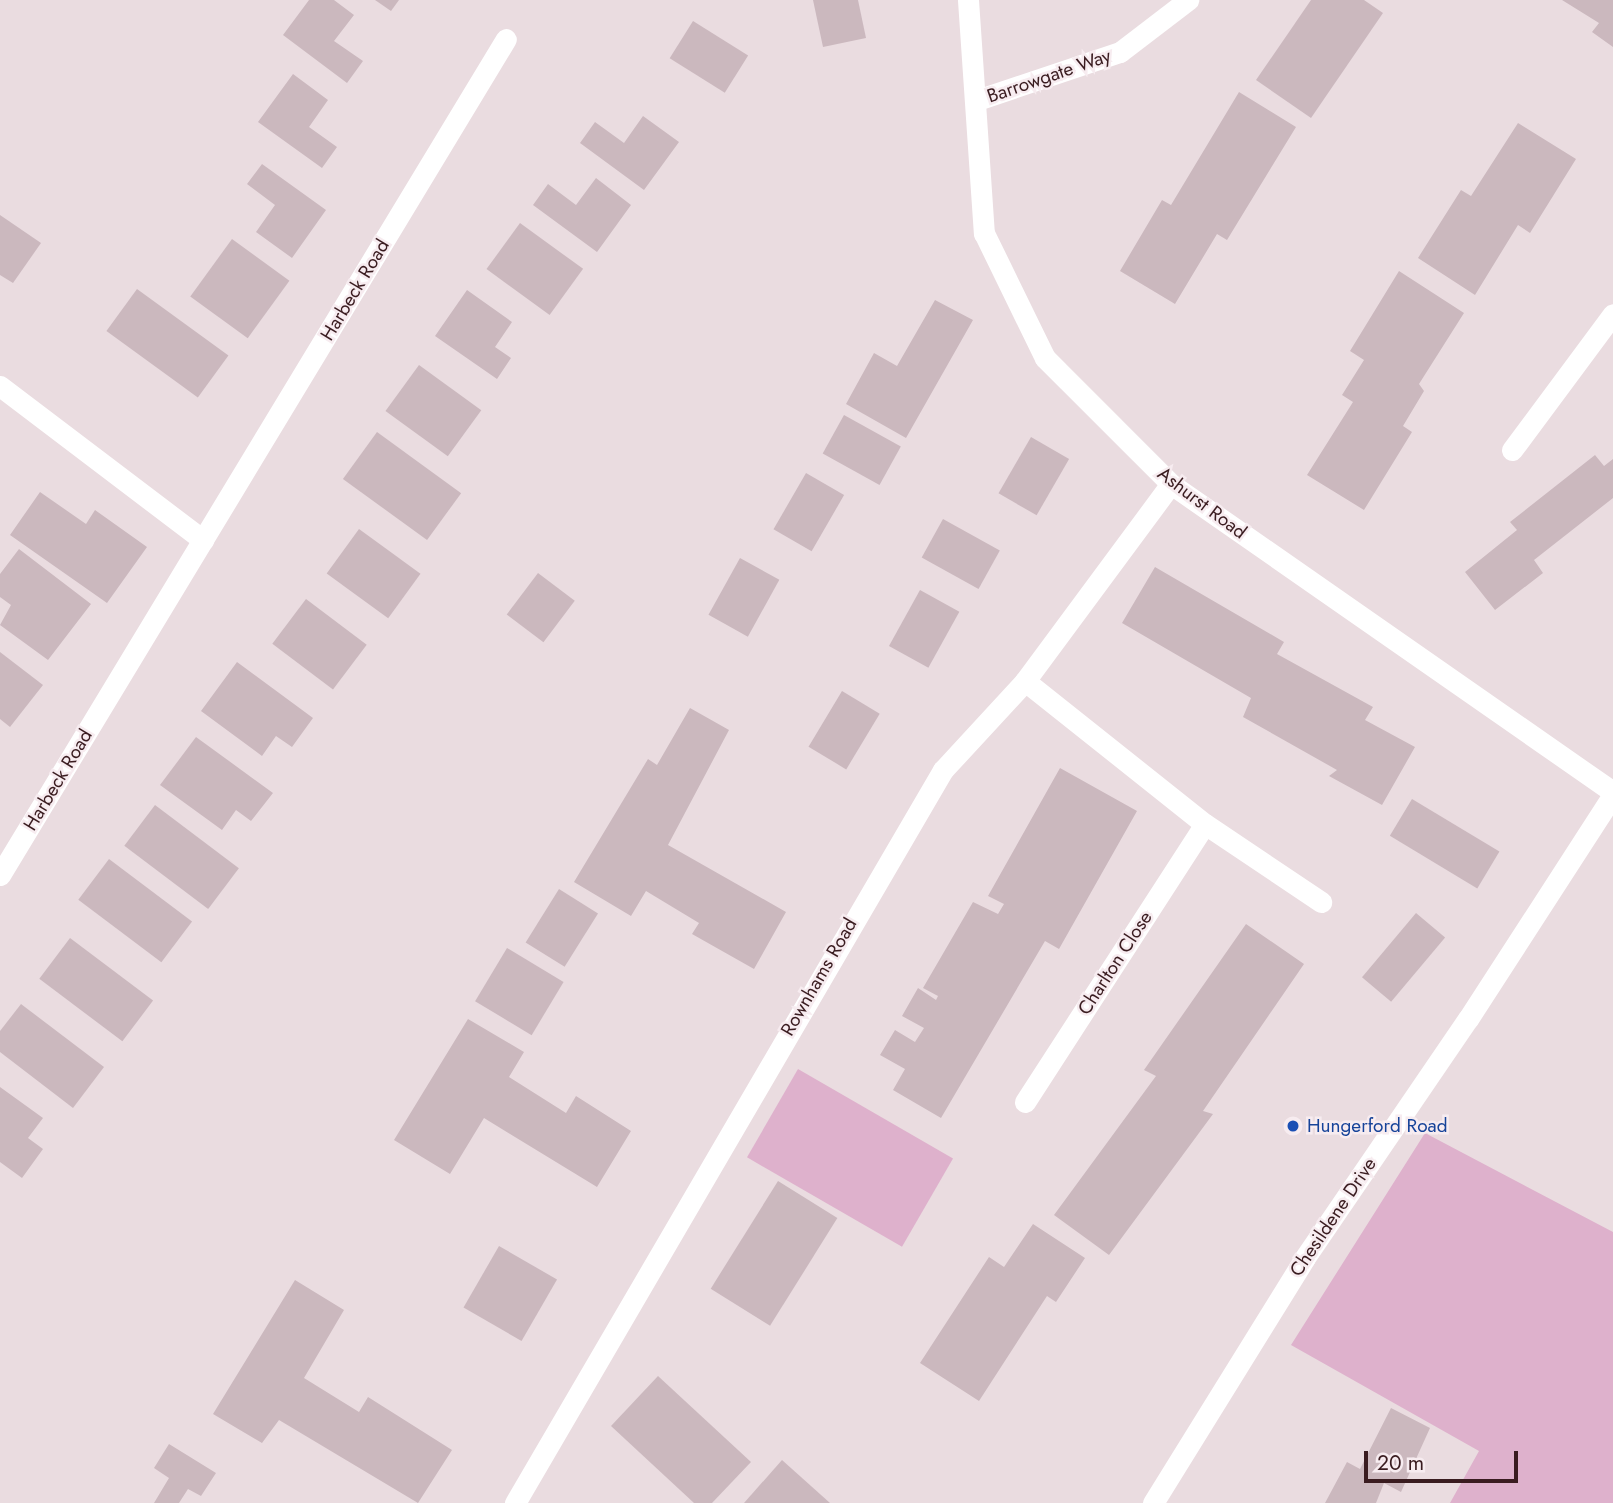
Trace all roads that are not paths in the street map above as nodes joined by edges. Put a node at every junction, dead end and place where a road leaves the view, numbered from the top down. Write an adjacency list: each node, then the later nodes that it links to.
1 (968, 0): 4 (street, Ashurst Road)
2 (1188, 0): 4 (street, Barrowgate Way)
3 (506, 39): 9 (street, Harbeck Road)
4 (977, 100): 8 (street, Ashurst Road)
5 (1613, 314): 7 (street)
6 (0, 386): 9 (street)
7 (1512, 450)
8 (1171, 484): 10 (street, Rownhams Road); 11 (street, Ashurst Road)
9 (203, 540): 13 (street, Harbeck Road)
10 (1025, 681): 12 (street); 16 (street, Rownhams Road)
11 (1613, 794): 17 (street, Chesildene Drive)
12 (1205, 824): 14 (street); 15 (street, Charlton Close)
13 (0, 875)
14 (1321, 902)
15 (1025, 1102)
16 (515, 1503)
17 (1153, 1503)

